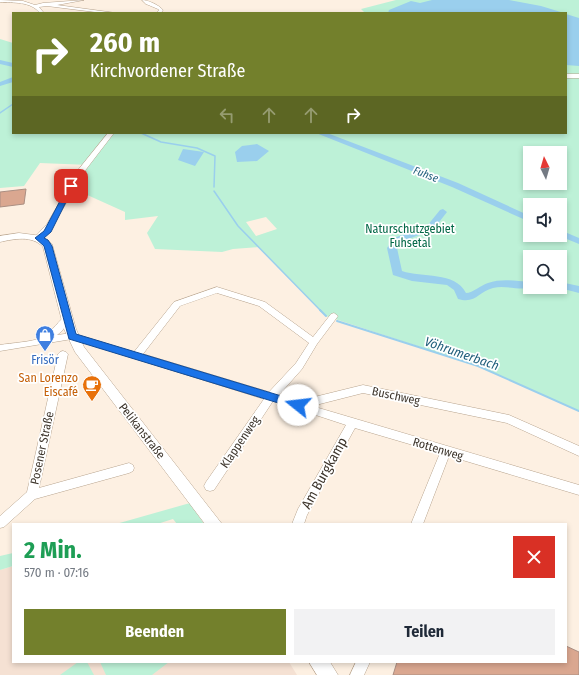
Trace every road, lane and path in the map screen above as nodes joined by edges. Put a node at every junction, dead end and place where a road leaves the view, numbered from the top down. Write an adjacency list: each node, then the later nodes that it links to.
1 (82, 0): 4 (street)
2 (144, 0): 9 (street)
3 (0, 1): 6 (street)
4 (53, 1): 5 (street)
5 (43, 4): 6 (street); 8 (street)
6 (36, 6): 7 (street)
7 (41, 12)
8 (106, 12)
9 (159, 12)
10 (567, 76): 11 (street)
11 (579, 76)
12 (110, 134): 13 (street)
13 (38, 238): 14 (main road); 16 (main road, Pelikanstraße)
14 (0, 239)
15 (334, 316): 19 (street, Klappenweg)
16 (67, 318): 17 (main road, Pelikanstraße); 18 (street)
17 (72, 336): 18 (street); 22 (street); 33 (main road, Pelikanstraße)
18 (46, 339): 20 (street)
19 (314, 342): 22 (street); 23 (street, Klappenweg)
20 (0, 348)
21 (63, 354): 31 (street, Posener Straße)
22 (136, 356): 23 (street)
23 (271, 397): 24 (street); 29 (street, Klappenweg)
24 (298, 405): 25 (street, Rottenweg); 27 (street, Buschweg)
25 (353, 423): 26 (street, Rottenweg); 34 (street, Am Burgkamp)
26 (446, 451): 30 (street, Rottenweg); 35 (street)
27 (579, 451)
28 (129, 468): 31 (street, Posener Straße)
29 (210, 486)
30 (579, 490)
31 (32, 495): 32 (street, Posener Straße)
32 (0, 523)
33 (213, 523)
34 (298, 523)
35 (417, 523)
36 (319, 663): 38 (main road)
37 (363, 663): 39 (street)
38 (329, 675)
39 (357, 675)

